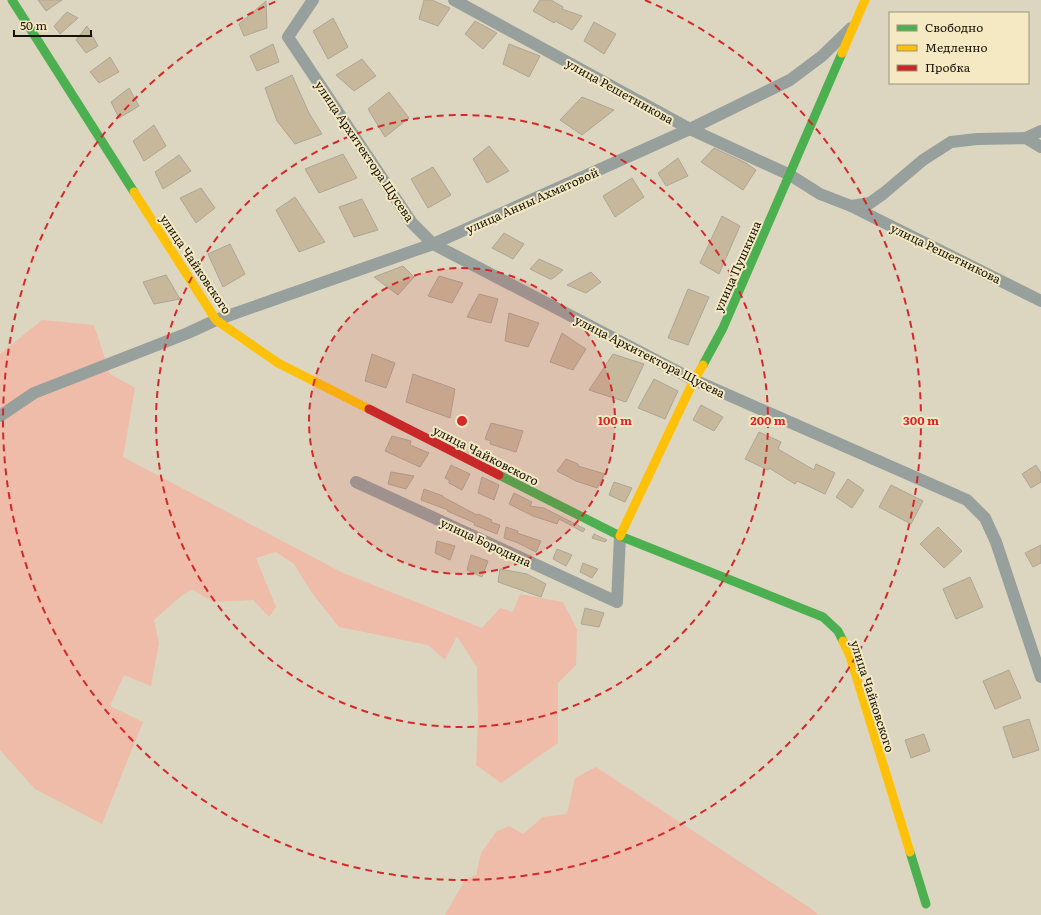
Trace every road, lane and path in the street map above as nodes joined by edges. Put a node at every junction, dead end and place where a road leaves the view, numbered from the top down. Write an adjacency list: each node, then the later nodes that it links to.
1 (12, 0): 14 (street, улица Чайковского)
2 (313, 0): 12 (street, улица Архитектора Щусева)
3 (454, 0): 6 (street, улица Решетникова)
4 (865, 0): 5 (street, улица Пушкина)
5 (854, 26): 6 (street, улица Анны Ахматовой); 10 (street, улица Пушкина)
6 (690, 129): 10 (street, улица Решетникова); 12 (street, улица Анны Ахматовой)
7 (1041, 131): 8 (street)
8 (1026, 138): 9 (street); 11 (street)
9 (1041, 147)
10 (790, 175): 11 (street, улица Решетникова); 15 (street, улица Пушкина)
11 (851, 206): 13 (street, улица Решетникова)
12 (433, 244): 14 (street, улица Анны Ахматовой); 15 (street, улица Архитектора Щусева)
13 (1041, 300)
14 (216, 320): 16 (street, улица Анны Ахматовой); 18 (street, улица Чайковского)
15 (694, 380): 18 (street, улица Пушкина); 19 (street, улица Архитектора Щусева)
16 (0, 416)
17 (356, 482): 18 (street, улица Бородина)
18 (620, 536): 20 (street, улица Чайковского)
19 (1041, 677)
20 (926, 904)

